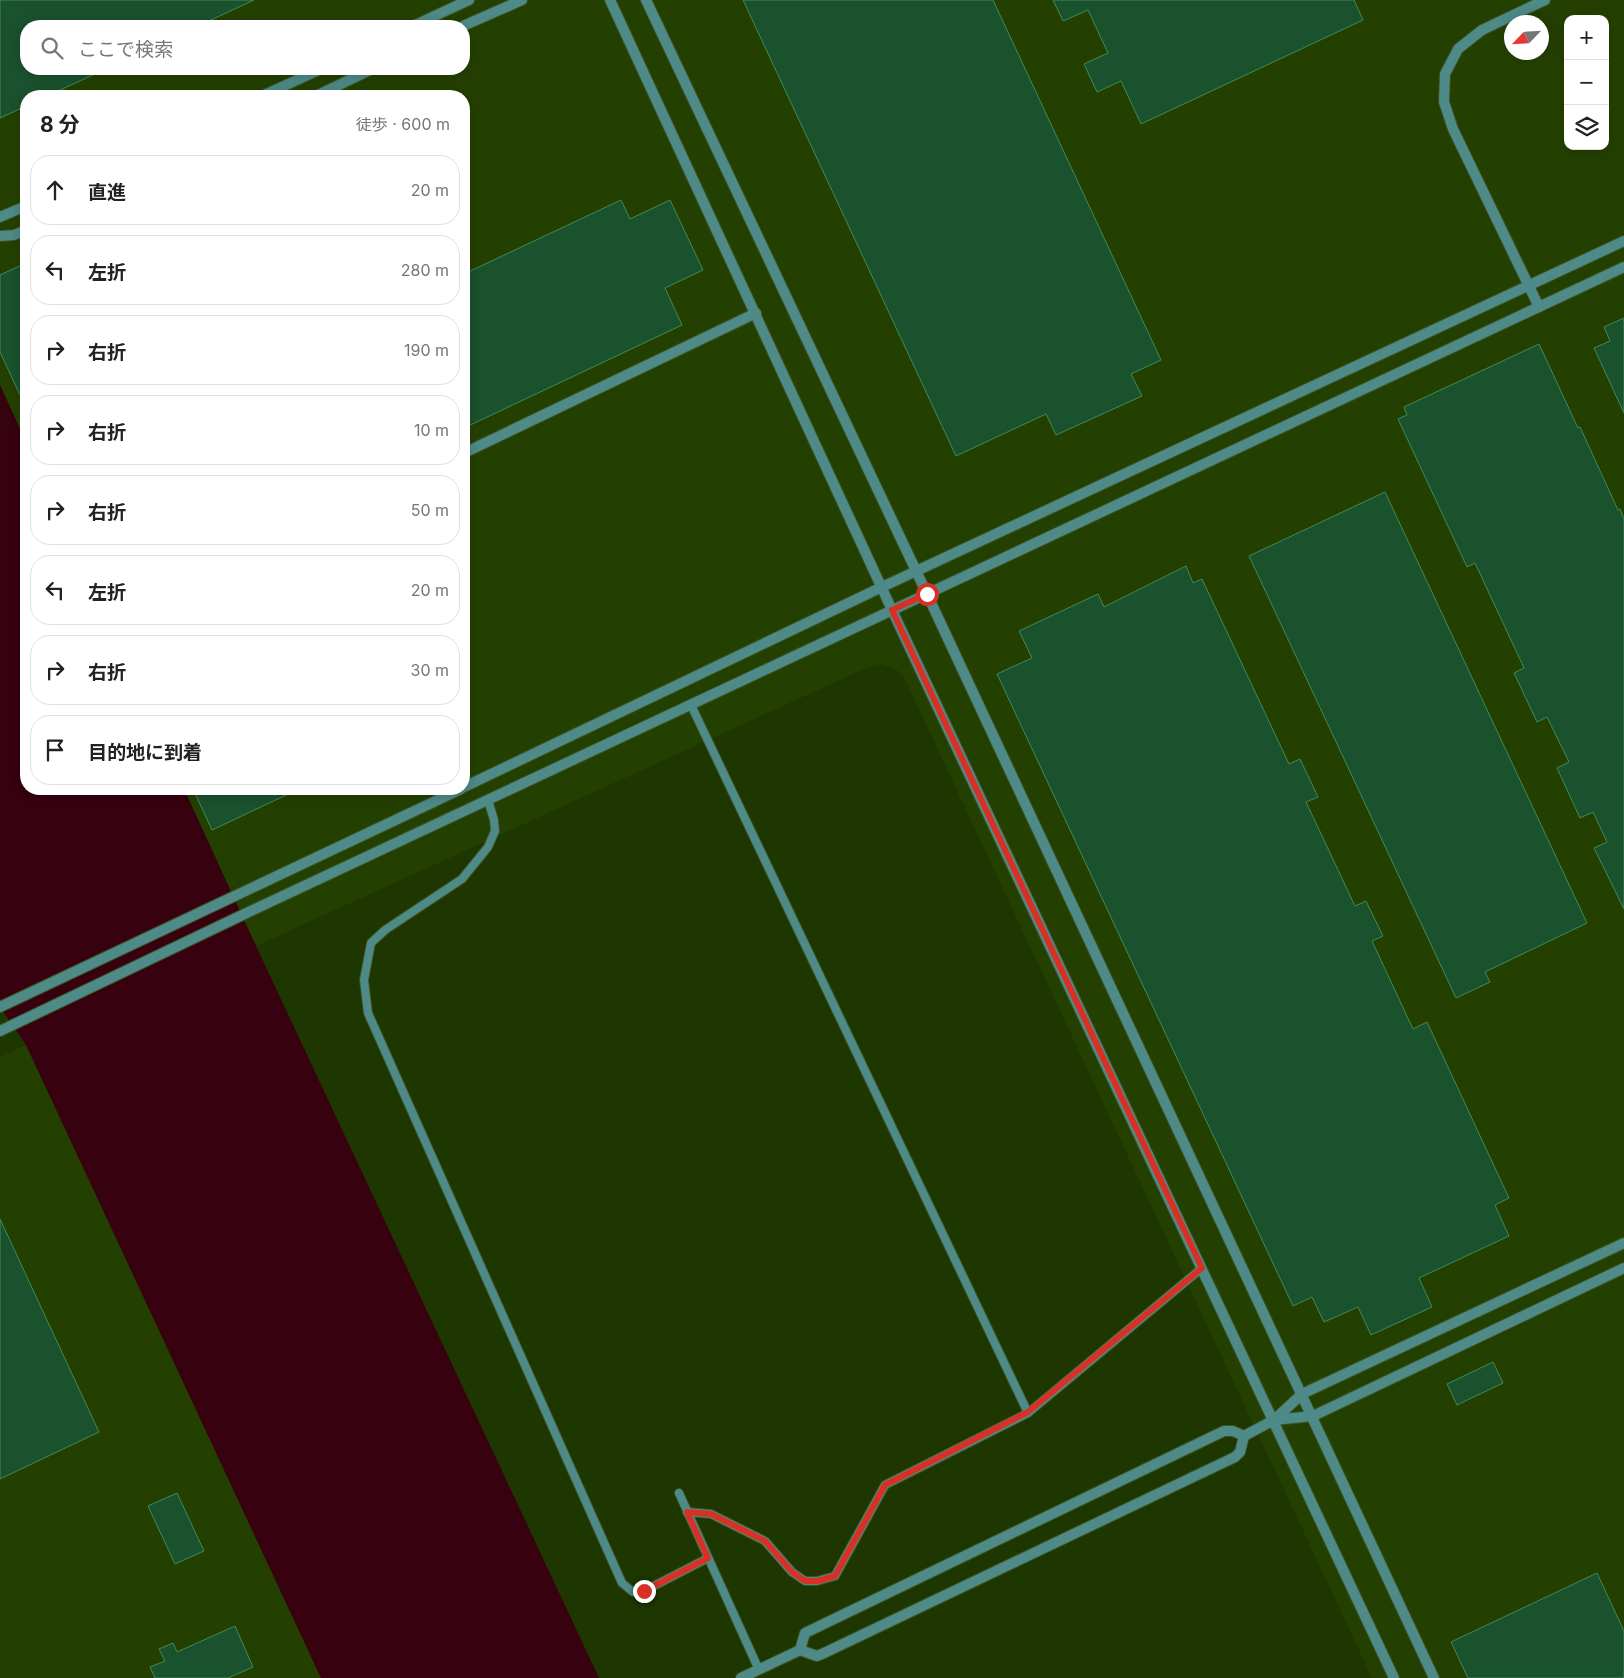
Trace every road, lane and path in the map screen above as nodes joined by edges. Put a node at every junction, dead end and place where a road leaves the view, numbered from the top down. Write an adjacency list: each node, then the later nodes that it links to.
1 (469, 0): 6 (street)
2 (522, 0): 7 (street)
3 (610, 0): 20 (street)
4 (646, 0): 22 (street)
5 (1545, 0): 18 (street)
6 (426, 20)
7 (470, 23)
8 (308, 75): 10 (street)
9 (360, 75): 11 (street)
10 (275, 90)
11 (328, 90)
12 (20, 209): 13 (street)
13 (0, 217)
14 (20, 232): 15 (street)
15 (0, 236)
16 (1624, 241): 18 (street)
17 (1624, 267): 19 (street)
18 (1529, 285): 19 (street); 22 (street)
19 (1539, 307): 24 (street)
20 (756, 313): 21 (street); 23 (street)
21 (470, 450)
22 (916, 571): 23 (street); 24 (street)
23 (882, 587): 25 (street); 27 (street)
24 (927, 594): 25 (street); 35 (street)
25 (892, 610): 26 (street); 33 (street)
26 (691, 705): 29 (street); 36 (lane)
27 (470, 784)
28 (447, 795): 30 (street)
29 (488, 800): 31 (street); 42 (lane)
30 (0, 1007)
31 (0, 1031)
32 (1624, 1244): 35 (street)
33 (1202, 1268): 36 (lane); 38 (street)
34 (1624, 1268): 37 (street)
35 (1302, 1394): 37 (street); 38 (street)
36 (1028, 1412): 41 (lane)
37 (1312, 1416): 38 (street); 47 (street)
38 (1274, 1420): 39 (street); 46 (street)
39 (1244, 1436): 43 (street); 43 (street)
40 (679, 1492): 41 (lane)
41 (687, 1512): 42 (lane)
42 (708, 1558): 44 (lane)
43 (800, 1650): 44 (street)
44 (758, 1670): 45 (street)
45 (741, 1678)
46 (1394, 1678)
47 (1434, 1678)

